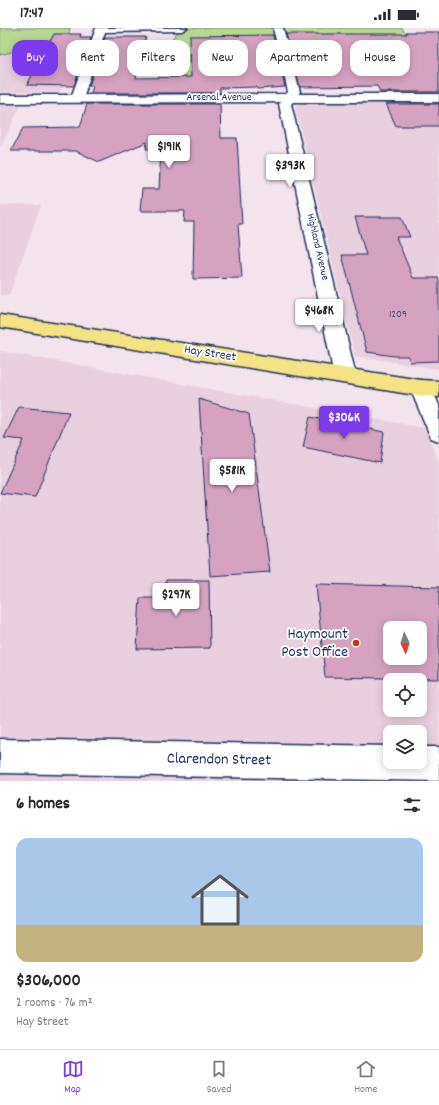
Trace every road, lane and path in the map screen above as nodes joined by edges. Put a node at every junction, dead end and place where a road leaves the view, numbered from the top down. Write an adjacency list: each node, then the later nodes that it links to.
1 (182, 28): 3 (street)
2 (278, 28): 5 (street, Highland Avenue)
3 (100, 29): 4 (street)
4 (77, 98): 5 (street, Arsenal Avenue); 7 (street, Arsenal Avenue)
5 (289, 98): 6 (street, Arsenal Avenue); 9 (street, Highland Avenue)
6 (439, 98)
7 (0, 99)
8 (0, 321): 9 (main road, Hay Street)
9 (345, 376): 10 (main road, Hay Street)
10 (433, 392): 11 (street)
11 (439, 432)
12 (0, 756): 13 (street, Clarendon Street)
13 (439, 764)

